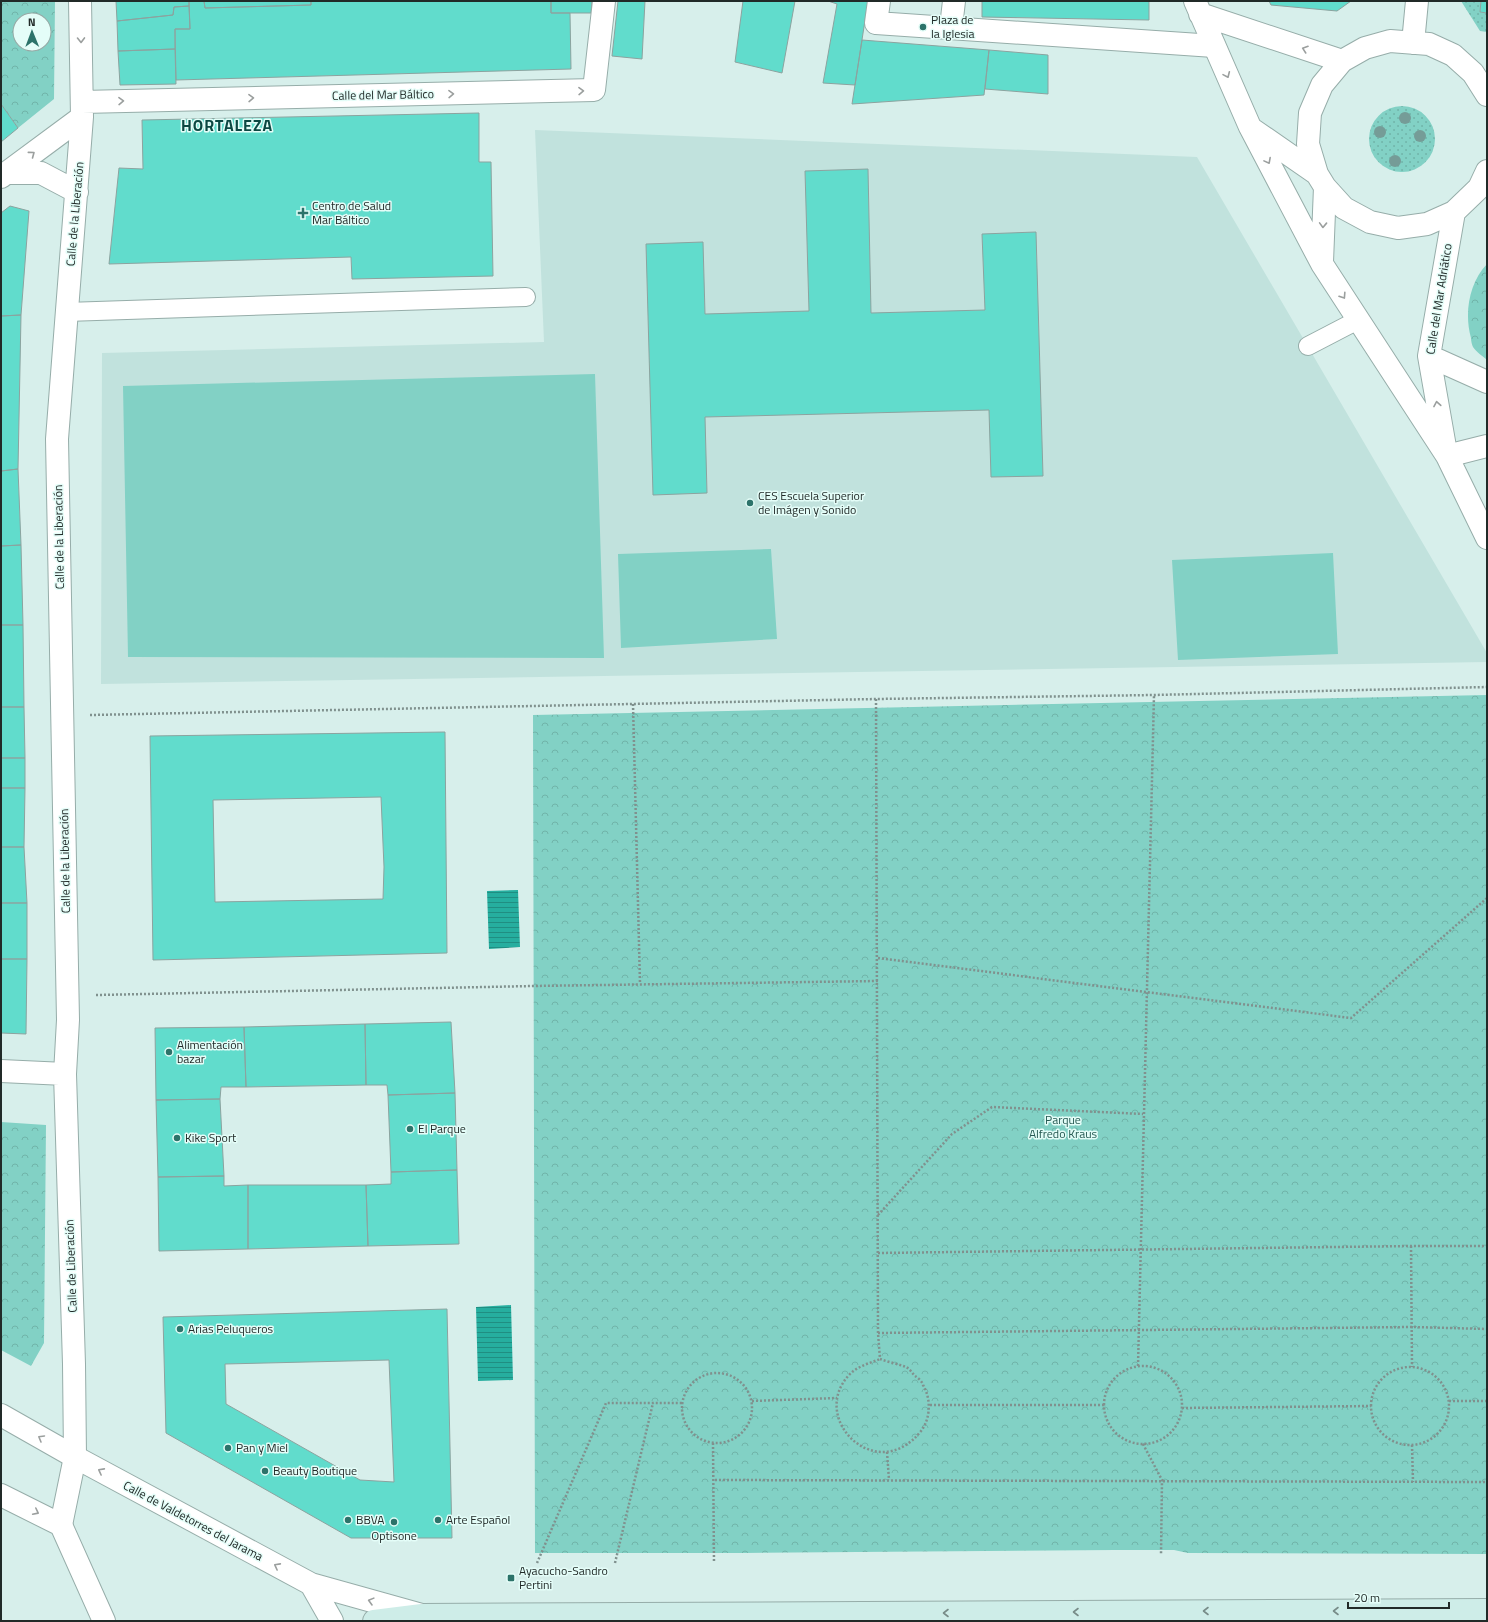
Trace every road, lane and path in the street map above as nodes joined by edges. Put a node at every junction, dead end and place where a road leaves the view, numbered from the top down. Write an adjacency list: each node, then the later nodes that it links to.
1 (80, 1): 13 (street, Calle de la Liberación, one-way to 13)
2 (604, 1): 13 (street, Calle del Mar Báltico, one-way to 2)
3 (879, 1): 7 (street)
4 (954, 1): 7 (street)
5 (1417, 1): 8 (street)
6 (1197, 7): 9 (street, Calle del Mar Adriático); 10 (street, Calle del Mar Adriático, one-way to 6)
7 (951, 27): 9 (street)
8 (1413, 43): 10 (street); 11 (street)
9 (1214, 46): 14 (street, Calle del Mar Adriático, one-way to 14)
10 (1342, 62): 16 (street)
11 (1480, 73): 12 (street)
12 (1487, 95)
13 (82, 109): 15 (street, one-way to 13); 18 (street, Calle de la Liberación)
14 (1250, 127): 16 (street); 20 (street, Calle del Mar Adriático, one-way to 20)
15 (4, 175): 18 (street)
16 (1321, 181): 19 (street); 20 (street, one-way to 20)
17 (1484, 182): 19 (street)
18 (77, 192): 22 (street, Calle de la Liberación)
19 (1454, 212): 25 (street, Calle del Mar Adriático)
20 (1322, 264): 23 (street, Calle del Mar Adriático, one-way to 23)
21 (526, 297): 22 (lane)
22 (66, 312): 34 (street, Calle de la Liberación)
23 (1358, 320): 24 (lane); 28 (street, Calle del Mar Adriático)
24 (1308, 346)
25 (1429, 356): 26 (street); 28 (street, Calle del Mar Adriático, one-way to 25)
26 (1487, 382)
27 (1487, 446): 28 (street)
28 (1447, 456): 29 (street, Calle del Mar Adriático)
29 (1487, 538)
30 (1487, 687): 31 (path)
31 (1154, 695): 32 (path); 39 (path)
32 (876, 699): 33 (path); 36 (path)
33 (633, 704): 34 (path); 38 (path)
34 (62, 715): 40 (street, Calle de la Liberación)
35 (1487, 898): 39 (path)
36 (878, 958): 37 (path); 39 (path)
37 (878, 981): 38 (path); 44 (path)
38 (640, 984): 40 (path)
39 (1148, 992): 43 (path)
40 (67, 995): 42 (street, Calle de la Liberación)
41 (1, 1071): 42 (street)
42 (65, 1074): 71 (street, Calle de Liberación)
43 (1143, 1114): 44 (path); 47 (path)
44 (878, 1216): 48 (path)
45 (1411, 1246): 46 (path); 47 (path); 49 (path)
46 (1487, 1246)
47 (1141, 1249): 48 (path); 51 (path)
48 (878, 1253): 52 (path)
49 (1413, 1327): 50 (path); 51 (path); 55 (path)
50 (1487, 1329)
51 (1139, 1330): 52 (path); 54 (path)
52 (878, 1333): 53 (path)
53 (880, 1359): 56 (path); 62 (path)
54 (1138, 1366): 63 (path); 65 (path)
55 (1412, 1367): 57 (path); 64 (path)
56 (838, 1398): 59 (path); 70 (path)
57 (1449, 1401): 58 (path); 69 (path)
58 (1487, 1401)
59 (752, 1402): 61 (path); 67 (path)
60 (653, 1403): 61 (path); 80 (path); 81 (path)
61 (682, 1403): 67 (path)
62 (930, 1405): 63 (path); 70 (path)
63 (1104, 1406): 68 (path)
64 (1371, 1406): 65 (path); 69 (path)
65 (1182, 1408): 68 (path)
66 (1, 1415): 71 (street, Calle de Valdetorres del Jarama, one-way to 66)
67 (714, 1443): 72 (path)
68 (1143, 1444): 74 (path)
69 (1412, 1445): 75 (path)
70 (887, 1452): 73 (path)
71 (75, 1457): 78 (street); 83 (street, Calle de Valdetorres del Jarama, one-way to 71)
72 (715, 1480): 73 (path); 82 (path)
73 (889, 1480): 74 (path)
74 (1162, 1480): 75 (path); 79 (path)
75 (1413, 1482): 76 (path)
76 (1487, 1482)
77 (1, 1495): 78 (street, one-way to 78)
78 (61, 1525): 86 (street)
79 (1161, 1556)
80 (537, 1563)
81 (615, 1563)
82 (714, 1563)
83 (312, 1584): 85 (street, Calle de Valdetorres del Jarama, one-way to 83); 87 (street)
84 (1487, 1610): 85 (main road, one-way to 85)
85 (422, 1615): 88 (main road)
86 (104, 1621)
87 (332, 1621)
88 (374, 1621)

